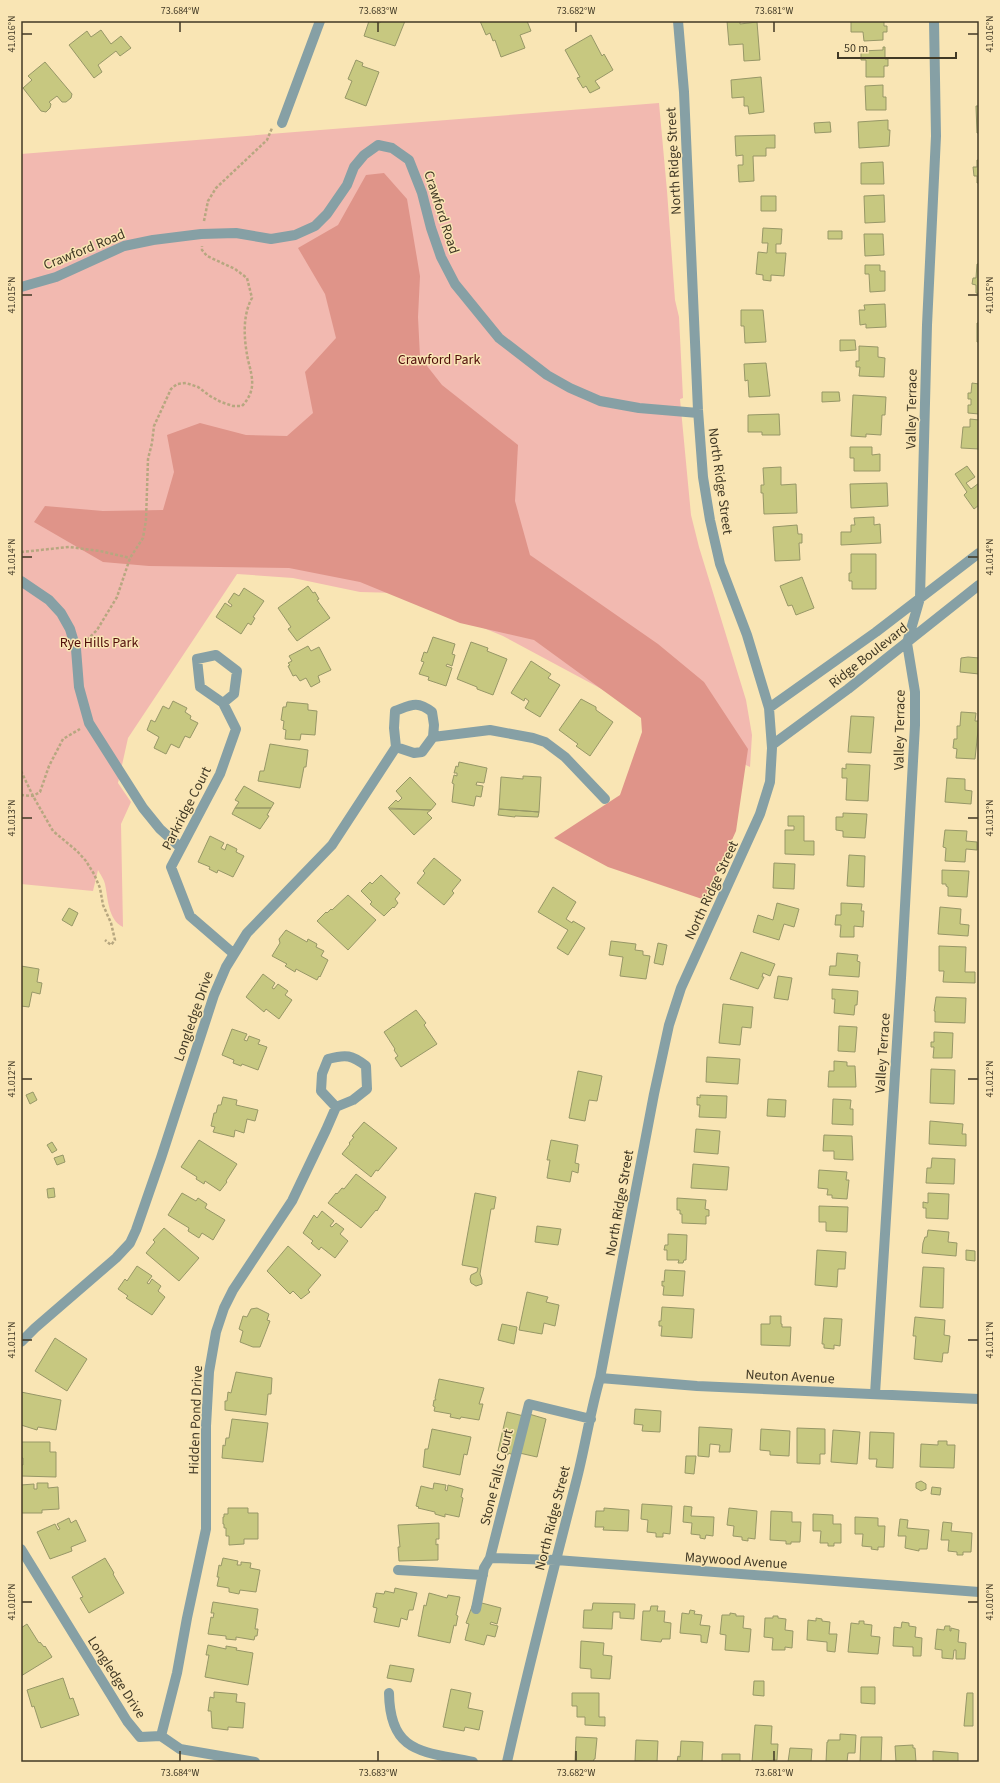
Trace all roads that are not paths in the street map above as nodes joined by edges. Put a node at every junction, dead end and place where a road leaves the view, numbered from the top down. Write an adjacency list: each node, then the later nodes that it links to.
1 (320, 21): 4 (street)
2 (678, 21): 6 (street, North Ridge Street)
3 (934, 21): 10 (street, Valley Terrace)
4 (282, 123)
5 (21, 287): 6 (street, Crawford Road)
6 (698, 412): 13 (street, North Ridge Street)
7 (979, 553): 10 (street, Ridge Boulevard)
8 (21, 581): 18 (street)
9 (979, 585): 11 (street, Ridge Boulevard)
10 (920, 598): 11 (street, Valley Terrace); 13 (street, Ridge Boulevard)
11 (907, 643): 15 (street, Ridge Boulevard); 23 (street, Valley Terrace)
12 (223, 703): 12 (street, Parkridge Court); 18 (street, Parkridge Court)
13 (769, 708): 15 (street, North Ridge Street)
14 (433, 737): 16 (street); 16 (street); 17 (street)
15 (772, 745): 22 (street, North Ridge Street)
16 (396, 747): 19 (street, Longledge Drive)
17 (605, 799)
18 (181, 848): 19 (street, Parkridge Court)
19 (234, 954): 21 (street, Longledge Drive)
20 (336, 1107): 20 (street); 34 (street, Hidden Pond Drive)
21 (21, 1342)
22 (600, 1378): 23 (street, Neuton Avenue); 25 (street, North Ridge Street)
23 (875, 1394): 24 (street, Neuton Avenue)
24 (979, 1399)
25 (591, 1419): 27 (street, Stone Falls Court); 28 (street, North Ridge Street)
26 (21, 1549): 34 (street, Longledge Drive)
27 (490, 1558): 28 (street, Maywood Avenue); 30 (street, Stone Falls Court)
28 (556, 1560): 31 (street, Maywood Avenue); 37 (street, North Ridge Street)
29 (398, 1570): 30 (street)
30 (483, 1575): 32 (street, Stone Falls Court)
31 (979, 1592)
32 (476, 1609)
33 (389, 1693): 36 (street)
34 (161, 1736): 35 (street)
35 (255, 1762)
36 (473, 1762)
37 (507, 1762)

